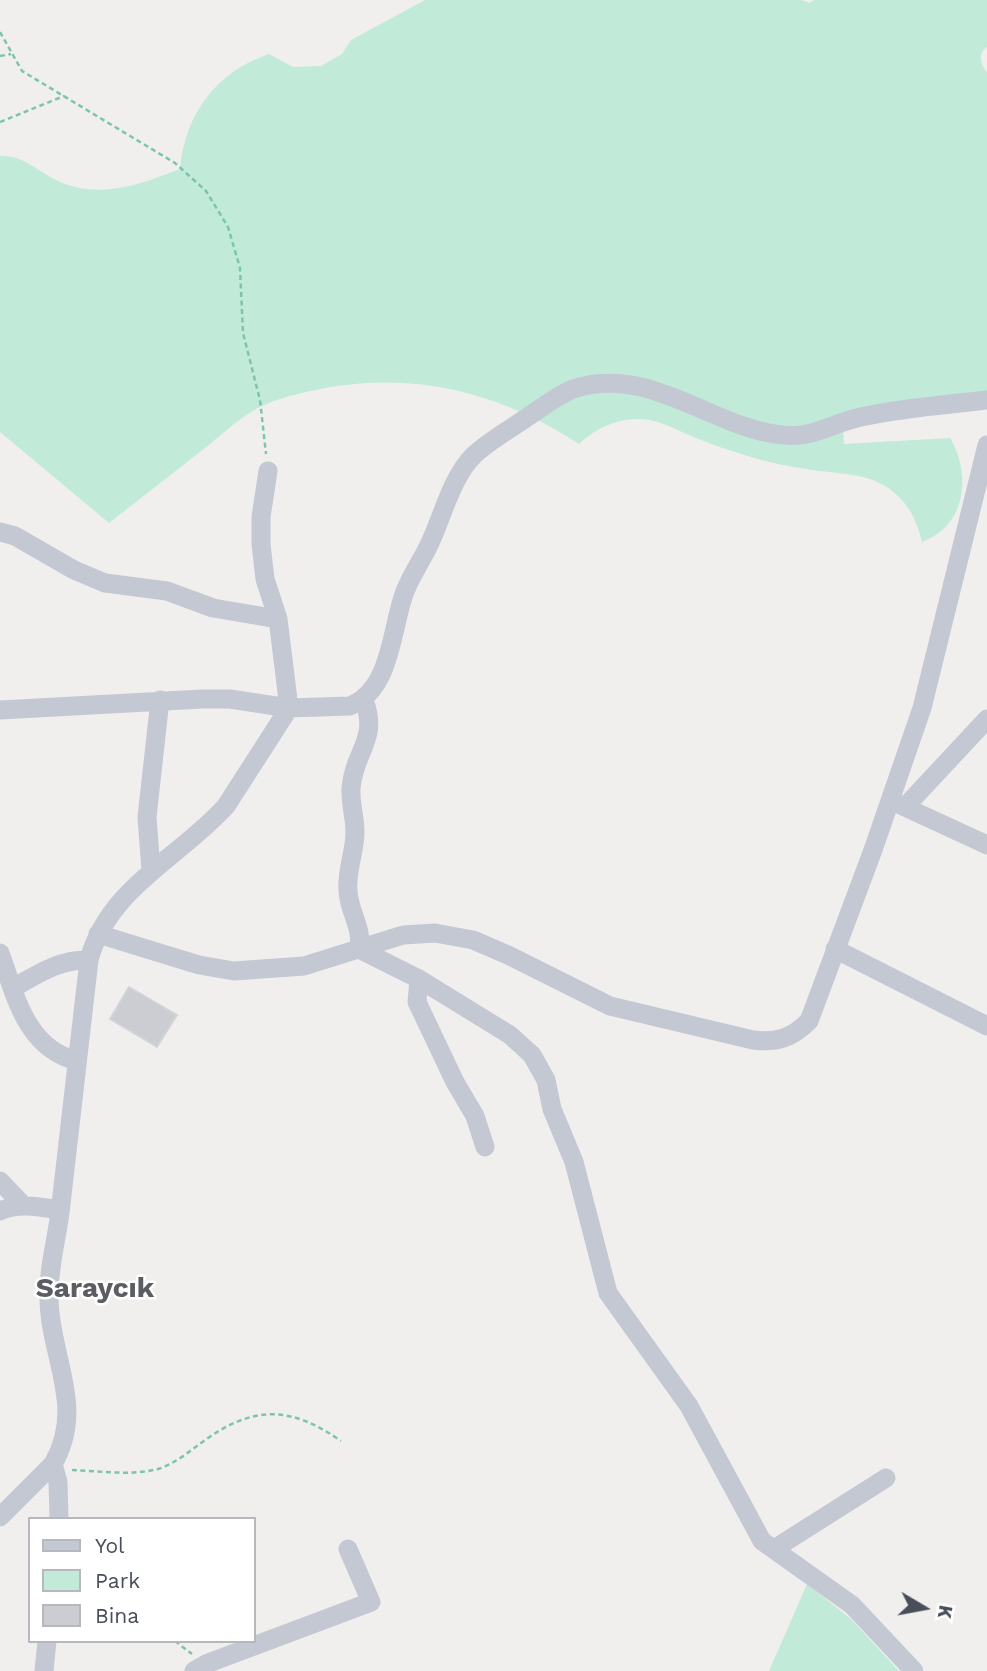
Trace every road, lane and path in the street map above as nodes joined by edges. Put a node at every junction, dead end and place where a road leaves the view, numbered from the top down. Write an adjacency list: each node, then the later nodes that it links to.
1 (0, 32): 2 (path)
2 (11, 54): 3 (path); 4 (path)
3 (0, 56)
4 (64, 96): 5 (path); 8 (path)
5 (0, 122)
6 (987, 400): 12 (street)
7 (987, 446): 16 (street)
8 (268, 471): 10 (street)
9 (0, 532): 10 (street)
10 (278, 618): 13 (street)
11 (160, 700): 13 (street); 14 (street); 18 (street)
12 (364, 700): 13 (street); 20 (street)
13 (289, 708): 18 (street)
14 (0, 710)
15 (987, 719): 16 (street)
16 (897, 803): 17 (street); 21 (street)
17 (987, 845)
18 (151, 871): 19 (street)
19 (98, 934): 20 (street); 23 (street)
20 (359, 949): 21 (street); 24 (street)
21 (835, 949): 26 (street)
22 (0, 953): 25 (street)
23 (89, 960): 25 (street); 27 (street)
24 (419, 979): 28 (street); 39 (street)
25 (13, 988): 27 (street)
26 (987, 1026)
27 (77, 1061): 31 (street)
28 (485, 1147)
29 (0, 1181): 30 (street)
30 (23, 1205): 31 (street); 32 (street)
31 (60, 1210): 34 (street)
32 (0, 1211)
33 (341, 1441): 34 (path)
34 (54, 1467): 36 (street); 37 (street)
35 (886, 1478): 39 (street)
36 (0, 1517)
37 (59, 1517)
38 (348, 1549): 42 (street)
39 (774, 1549): 43 (street)
40 (47, 1643): 41 (street)
41 (44, 1671)
42 (194, 1671)
43 (914, 1671)

